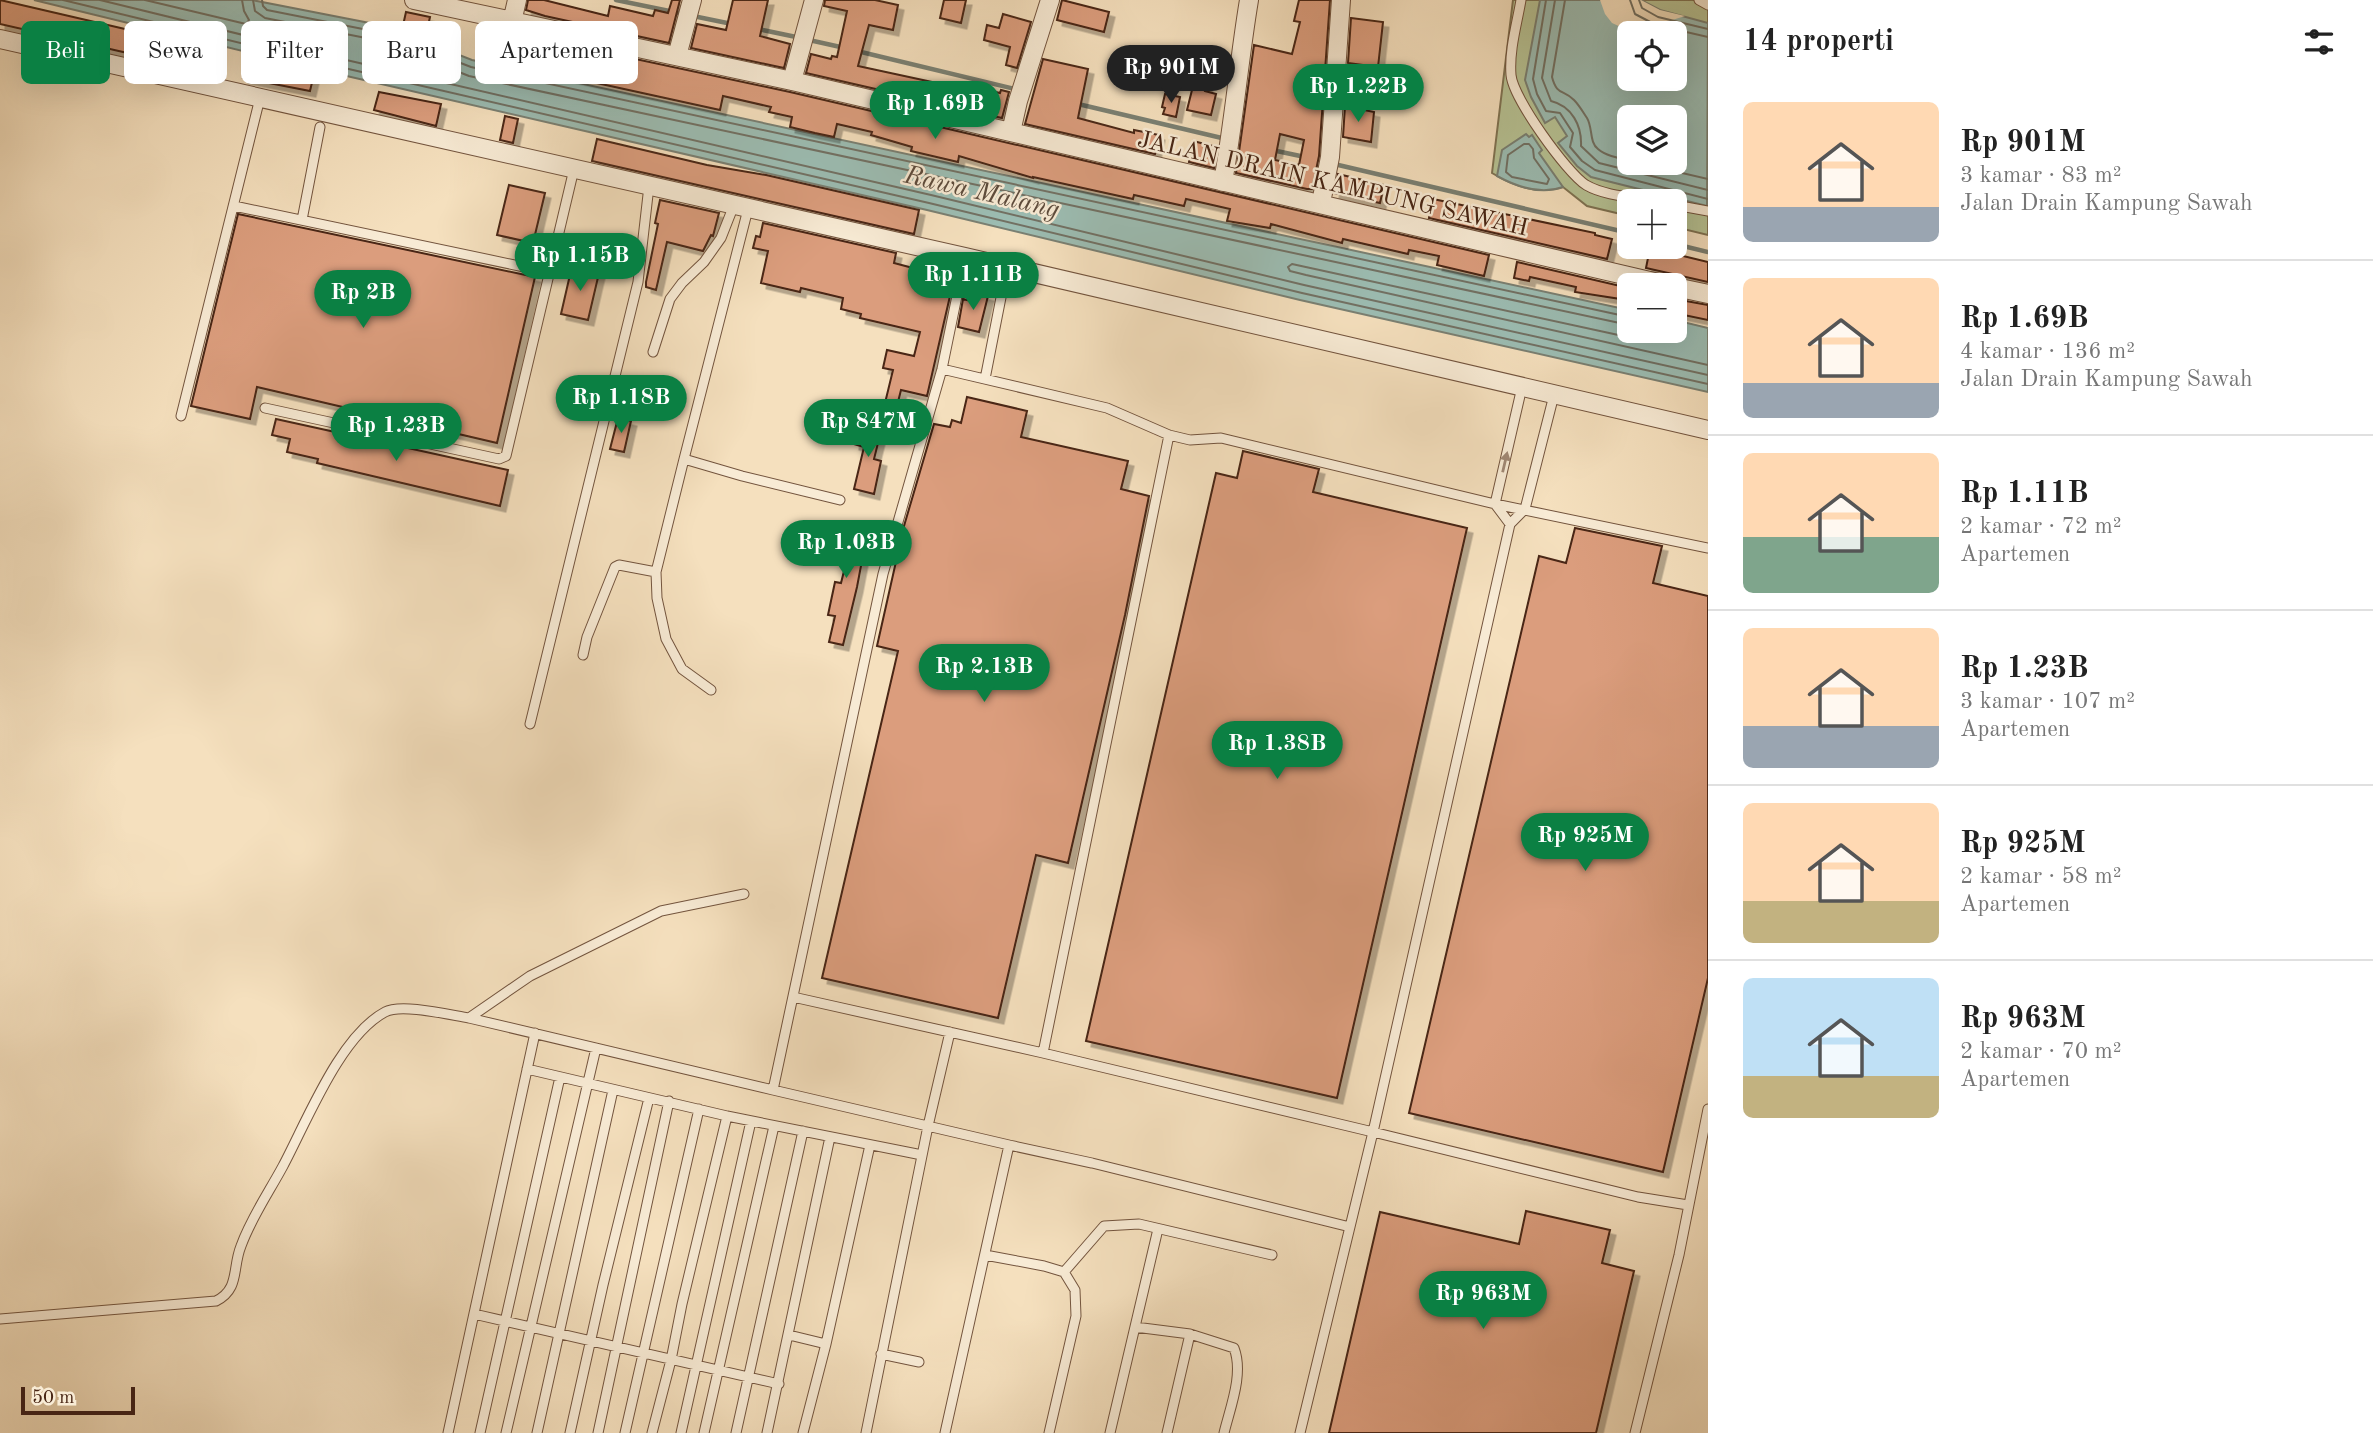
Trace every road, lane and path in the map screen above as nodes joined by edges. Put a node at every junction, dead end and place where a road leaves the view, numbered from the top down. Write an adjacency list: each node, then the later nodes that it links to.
1 (414, 0): 11 (street, JALAN DRAIN KAMPUNG SAWAH)
2 (814, 0): 16 (street)
3 (1050, 0): 19 (street)
4 (1249, 0): 21 (street)
5 (1341, 0): 24 (street)
6 (1521, 0): 23 (lane)
7 (1699, 0): 9 (lane)
8 (516, 1): 12 (street)
9 (1708, 5)
10 (689, 8): 15 (street)
11 (508, 21)
12 (512, 21)
13 (0, 38): 17 (street)
14 (638, 48): 15 (street, JALAN DRAIN KAMPUNG SAWAH)
15 (677, 56): 16 (street, JALAN DRAIN KAMPUNG SAWAH)
16 (793, 81): 19 (street, JALAN DRAIN KAMPUNG SAWAH)
17 (260, 98): 20 (street); 25 (lane)
18 (320, 127): 29 (lane)
19 (1011, 132): 21 (street, JALAN DRAIN KAMPUNG SAWAH)
20 (574, 169): 22 (street); 32 (lane)
21 (1223, 182): 24 (street, JALAN DRAIN KAMPUNG SAWAH)
22 (649, 186): 26 (street); 54 (lane)
23 (1617, 192)
24 (1321, 203): 33 (street, JALAN DRAIN KAMPUNG SAWAH)
25 (234, 206): 29 (lane); 42 (lane)
26 (741, 207): 30 (street); 36 (lane); 45 (lane)
27 (1687, 207): 28 (lane)
28 (1708, 211)
29 (302, 220): 32 (lane)
30 (965, 257): 31 (street); 37 (lane)
31 (1007, 267): 38 (lane); 39 (street)
32 (548, 272): 41 (lane)
33 (1617, 274)
34 (1687, 290): 35 (street)
35 (1708, 294)
36 (653, 352)
37 (942, 369): 38 (lane); 56 (lane)
38 (985, 379): 44 (lane)
39 (1522, 387): 40 (street); 47 (lane, one-way to 39)
40 (1554, 395): 43 (street); 48 (lane)
41 (265, 408)
42 (181, 416)
43 (1708, 430)
44 (1169, 435): 47 (lane); 61 (lane)
45 (684, 459): 46 (lane); 51 (lane)
46 (840, 500)
47 (1495, 504): 48 (lane); 49 (lane)
48 (1525, 509): 49 (lane); 50 (lane)
49 (1510, 524): 76 (lane)
50 (1708, 548)
51 (656, 572): 52 (lane); 53 (lane)
52 (583, 655)
53 (711, 690)
54 (530, 723)
55 (744, 894): 57 (lane)
56 (793, 997): 58 (lane); 66 (lane)
57 (469, 1018): 59 (lane); 88 (lane)
58 (950, 1032): 61 (lane); 74 (lane)
59 (535, 1034): 60 (lane); 62 (lane)
60 (596, 1048): 64 (lane); 66 (lane)
61 (1043, 1052): 76 (lane)
62 (527, 1069): 63 (lane); 87 (lane)
63 (561, 1077): 64 (lane); 89 (lane)
64 (588, 1084): 65 (lane); 90 (lane)
65 (613, 1090): 67 (lane); 92 (lane)
66 (773, 1090): 74 (lane)
67 (649, 1098): 68 (lane); 95 (lane)
68 (669, 1101): 69 (lane); 97 (lane)
69 (699, 1109): 71 (lane); 98 (lane)
70 (1708, 1110): 81 (lane)
71 (727, 1116): 72 (lane); 100 (lane)
72 (751, 1121): 73 (lane); 102 (lane)
73 (774, 1126): 75 (lane); 103 (lane)
74 (928, 1126): 79 (lane); 80 (lane)
75 (803, 1131): 77 (lane); 104 (lane)
76 (1373, 1132): 81 (lane); 82 (lane)
77 (830, 1137): 78 (lane); 94 (lane)
78 (870, 1145): 80 (lane); 96 (lane)
79 (1009, 1145): 82 (lane); 84 (lane)
80 (922, 1155): 99 (lane)
81 (1688, 1205): 126 (lane)
82 (1350, 1227): 125 (lane)
83 (1158, 1228): 85 (lane); 86 (lane); 91 (lane)
84 (985, 1255): 86 (lane); 120 (lane)
85 (1272, 1255)
86 (1064, 1272): 121 (lane)
87 (474, 1314): 89 (lane); 106 (lane)
88 (0, 1319)
89 (505, 1321): 90 (lane); 107 (lane)
90 (531, 1327): 92 (lane); 108 (lane)
91 (1135, 1327): 93 (lane); 122 (lane)
92 (561, 1334): 95 (lane); 109 (lane)
93 (1190, 1334): 123 (lane); 124 (lane)
94 (789, 1335): 96 (lane); 105 (lane)
95 (592, 1341): 97 (lane); 110 (lane)
96 (826, 1344): 118 (lane)
97 (616, 1347): 98 (lane); 111 (lane)
98 (644, 1353): 100 (lane); 112 (lane)
99 (881, 1354): 101 (lane); 119 (lane)
100 (671, 1360): 102 (lane); 113 (lane)
101 (919, 1362)
102 (695, 1365): 103 (lane); 114 (lane)
103 (719, 1371): 104 (lane); 115 (lane)
104 (750, 1378): 105 (lane); 116 (lane)
105 (779, 1384): 117 (lane)
106 (448, 1433)
107 (480, 1433)
108 (506, 1433)
109 (537, 1433)
110 (570, 1433)
111 (598, 1433)
112 (625, 1433)
113 (652, 1433)
114 (681, 1433)
115 (704, 1433)
116 (736, 1433)
117 (767, 1433)
118 (803, 1433)
119 (866, 1433)
120 (945, 1433)
121 (1049, 1433)
122 (1110, 1433)
123 (1167, 1433)
124 (1224, 1433)
125 (1300, 1433)
126 (1635, 1433)

